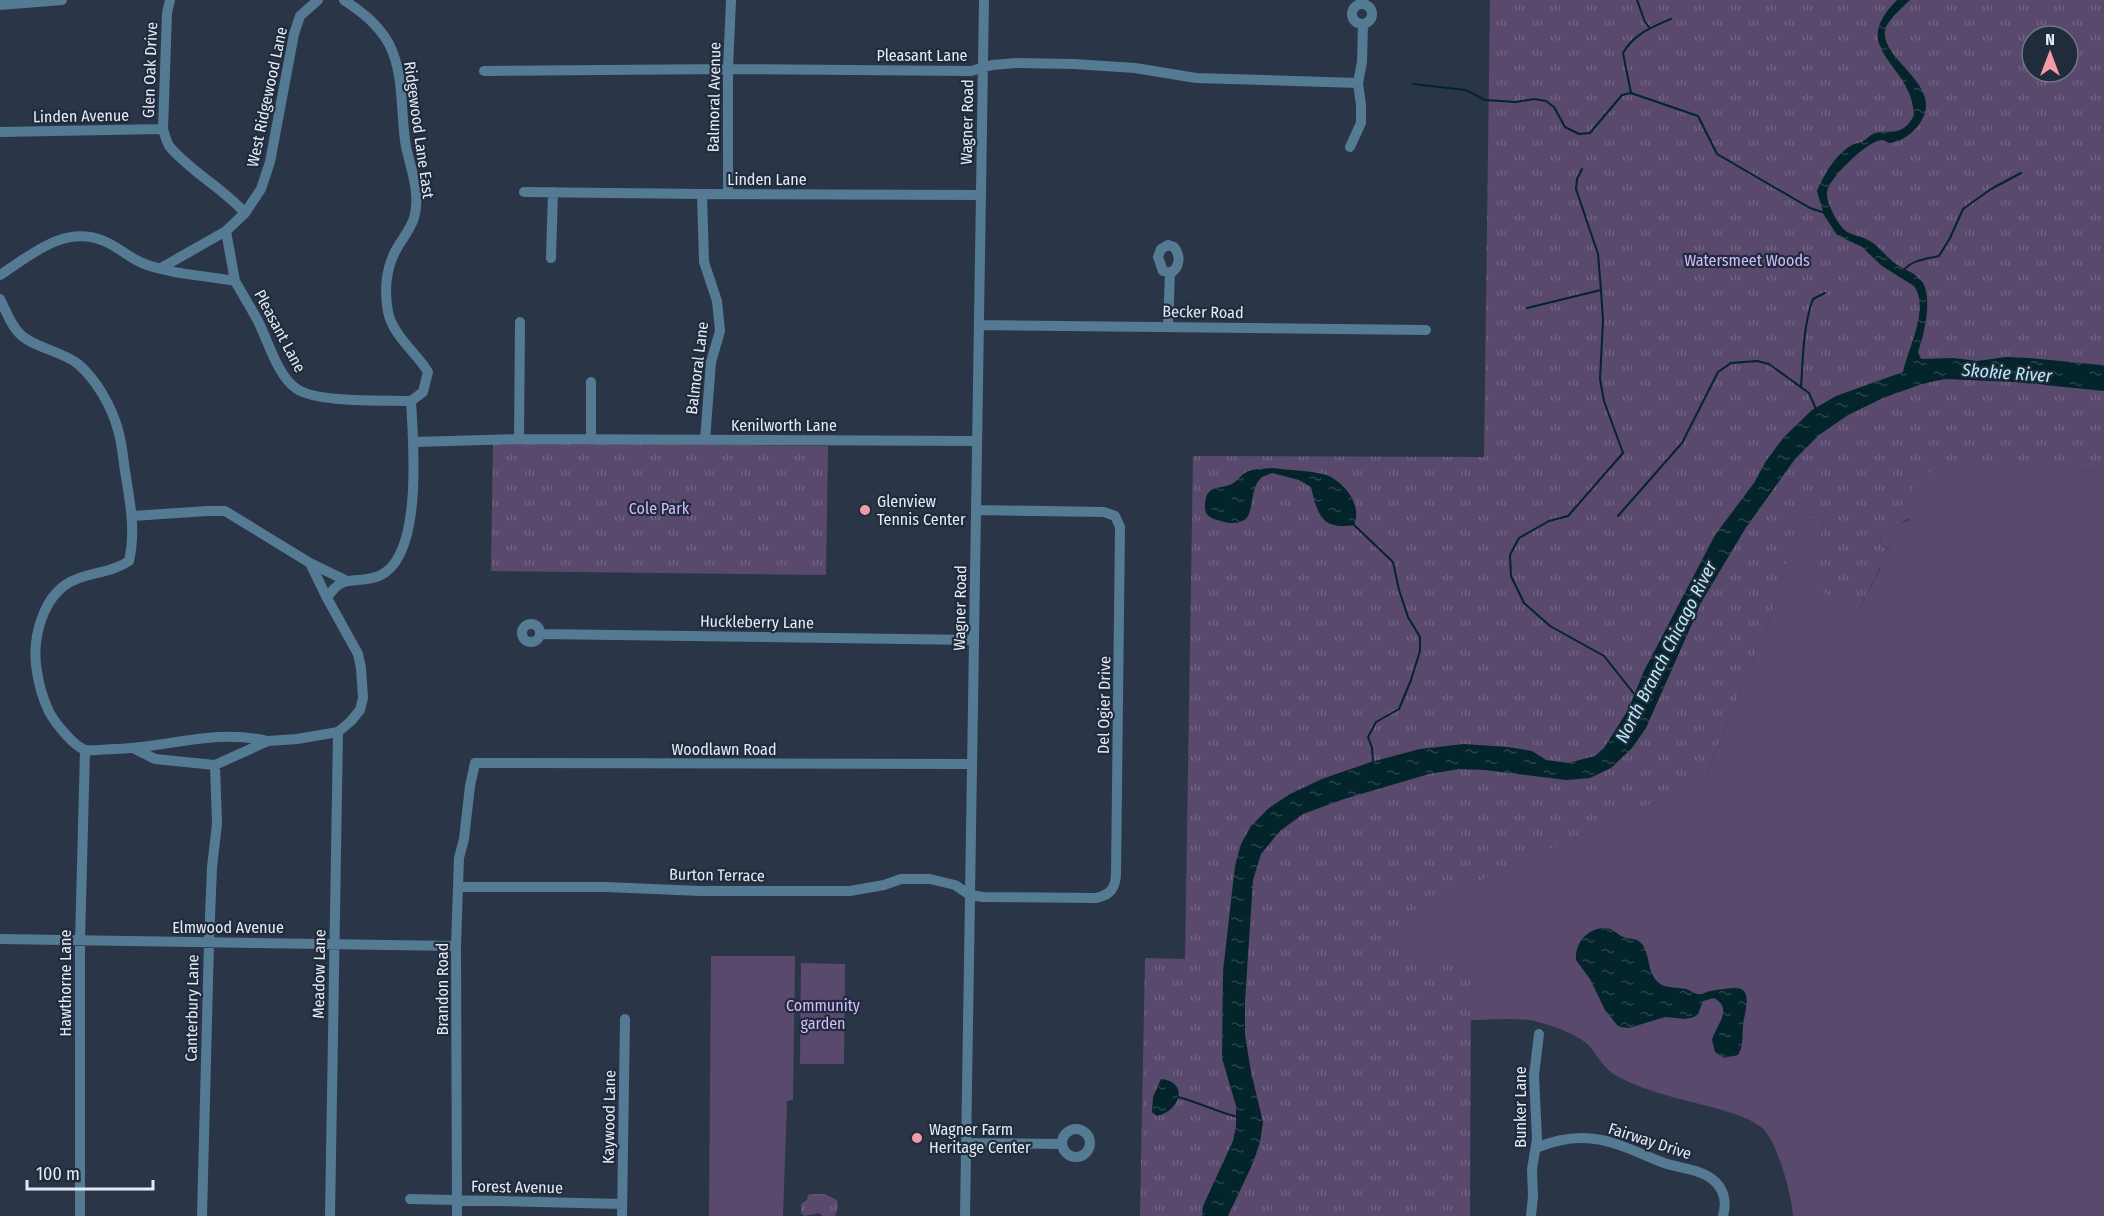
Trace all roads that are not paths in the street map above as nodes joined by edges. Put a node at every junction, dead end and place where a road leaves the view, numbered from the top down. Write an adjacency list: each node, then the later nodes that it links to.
1 (62, 0): 7 (street)
2 (170, 0): 13 (street, Glen Oak Drive)
3 (318, 0): 21 (street, West Ridgewood Lane)
4 (344, 0): 34 (street, Ridgewood Lane East)
5 (731, 0): 10 (street, Balmoral Avenue)
6 (984, 0): 9 (street, Wagner Road)
7 (0, 5)
8 (1363, 24): 12 (street)
9 (983, 68): 10 (street, Pleasant Lane); 12 (street, Pleasant Lane); 20 (street, Wagner Road)
10 (728, 69): 11 (street, Pleasant Lane); 19 (street, Balmoral Avenue)
11 (484, 71)
12 (1358, 83): 15 (street)
13 (163, 129): 14 (street, Linden Avenue); 21 (street, Glen Oak Drive)
14 (0, 132)
15 (1350, 147)
16 (524, 192): 17 (street, Linden Lane)
17 (553, 192): 18 (street, Linden Lane); 23 (street)
18 (702, 194): 19 (street, Linden Lane); 37 (street, Balmoral Lane)
19 (728, 194): 20 (street, Linden Lane)
20 (981, 195): 30 (street, Wagner Road)
21 (245, 213): 22 (street, West Ridgewood Lane)
22 (226, 231): 24 (street, West Ridgewood Lane); 27 (street)
23 (551, 258)
24 (161, 268): 26 (street, Pleasant Lane); 27 (street, Pleasant Lane)
25 (1170, 273): 31 (street)
26 (0, 275)
27 (235, 281): 34 (street, Pleasant Lane)
28 (0, 299): 41 (street)
29 (520, 322): 35 (street)
30 (979, 326): 31 (street, Becker Road); 38 (street, Wagner Road)
31 (1168, 326): 32 (street, Becker Road)
32 (1426, 330)
33 (591, 382): 36 (street)
34 (411, 401): 39 (street)
35 (519, 439): 36 (street, Kenilworth Lane); 39 (street, Kenilworth Lane)
36 (591, 439): 37 (street, Kenilworth Lane)
37 (705, 440): 38 (street, Kenilworth Lane)
38 (977, 441): 40 (street, Wagner Road)
39 (414, 442): 43 (street)
40 (976, 510): 46 (street, Wagner Road); 55 (street, Del Ogier Drive)
41 (133, 516): 42 (street); 50 (street)
42 (310, 563): 43 (street); 44 (street)
43 (347, 581): 44 (street)
44 (327, 598): 47 (street)
45 (540, 634): 46 (street, Huckleberry Lane)
46 (974, 640): 52 (street, Wagner Road)
47 (338, 732): 48 (street); 59 (street, Meadow Lane)
48 (268, 741): 49 (street); 53 (street)
49 (135, 749): 50 (street); 53 (street)
50 (85, 750): 57 (street, Hawthorne Lane)
51 (475, 763): 52 (street, Woodlawn Road); 54 (street, Brandon Road)
52 (972, 764): 55 (street, Wagner Road)
53 (215, 765): 58 (street, Canterbury Lane)
54 (458, 887): 55 (street, Burton Terrace); 60 (street, Brandon Road)
55 (970, 895): 63 (street, Wagner Road)
56 (0, 939): 57 (street, Elmwood Avenue)
57 (80, 941): 58 (street, Elmwood Avenue); 69 (street, Hawthorne Lane)
58 (209, 943): 59 (street, Elmwood Avenue); 70 (street, Canterbury Lane)
59 (335, 943): 60 (street, Elmwood Avenue); 71 (street, Meadow Lane)
60 (456, 946): 67 (street, Brandon Road)
61 (625, 1019): 68 (street, Kaywood Lane)
62 (1539, 1034): 65 (street, Bunker Lane)
63 (966, 1143): 64 (street); 74 (street, Wagner Road)
64 (1062, 1144)
65 (1536, 1148): 75 (street, Bunker Lane); 76 (street, Fairway Drive)
66 (410, 1199): 67 (street, Forest Avenue)
67 (457, 1200): 68 (street, Forest Avenue); 72 (street, Brandon Road)
68 (622, 1204): 73 (street, Kaywood Lane)
69 (80, 1216)
70 (202, 1216)
71 (330, 1216)
72 (457, 1216)
73 (622, 1216)
74 (965, 1216)
75 (1531, 1216)
76 (1723, 1216)

